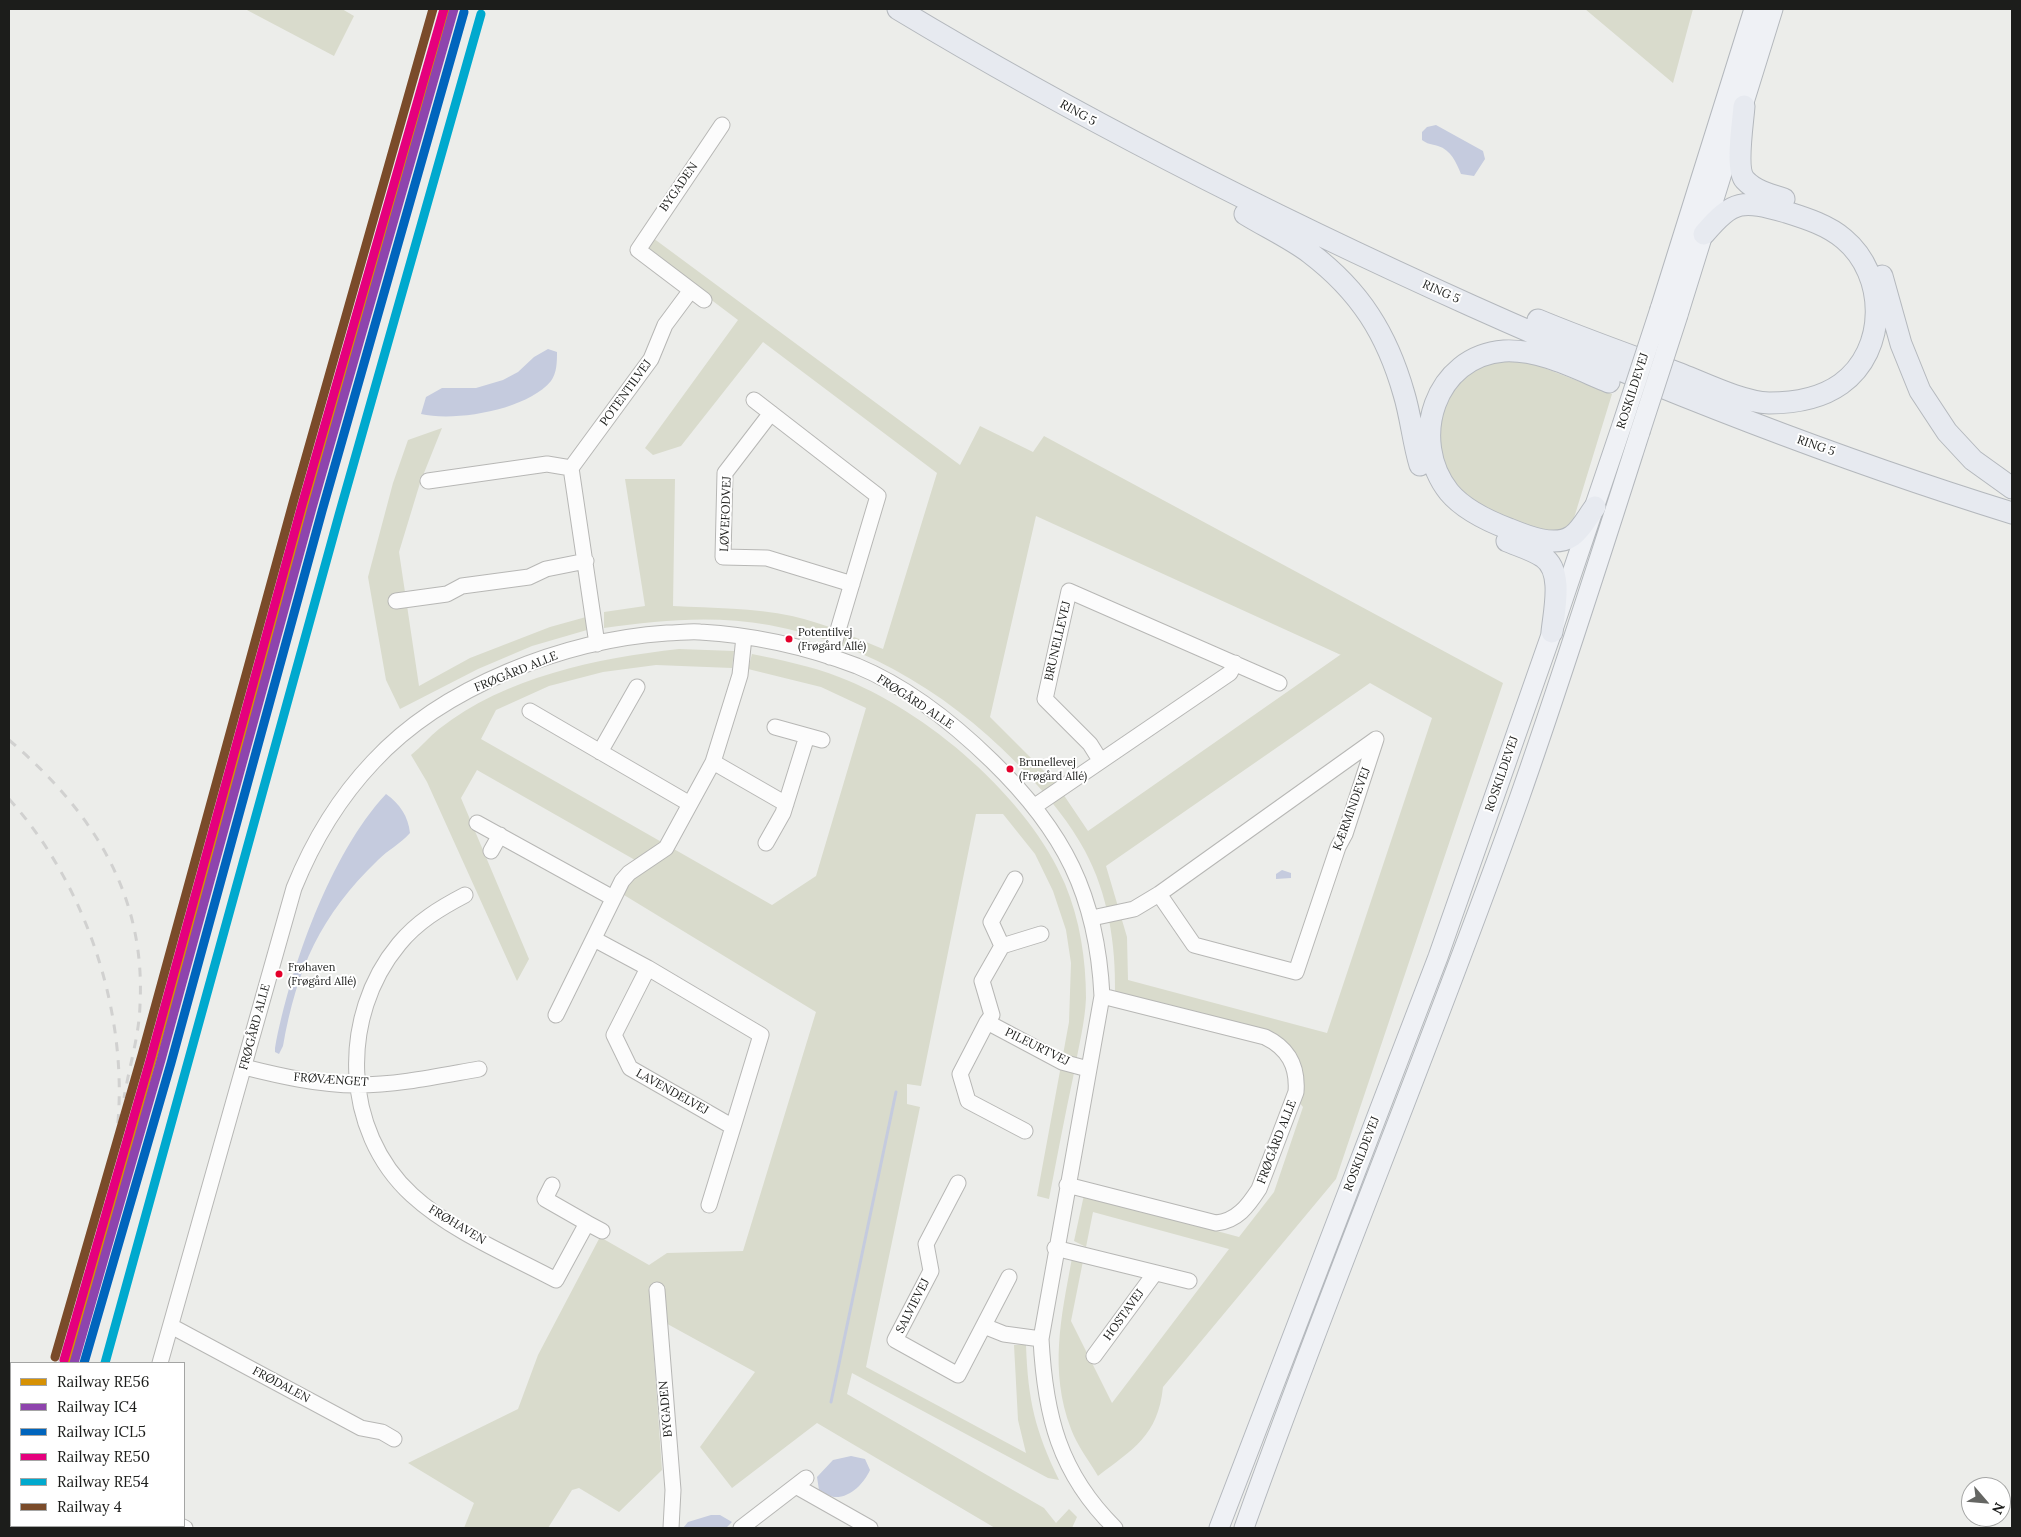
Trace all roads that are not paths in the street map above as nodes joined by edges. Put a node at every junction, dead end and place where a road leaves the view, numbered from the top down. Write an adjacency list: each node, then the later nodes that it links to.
1 (898, 9): 6 (highway, RING 5)
2 (1754, 9): 17 (main road, ROSKILDEVEJ, bridge)
3 (1774, 9): 4 (main road, ROSKILDEVEJ)
4 (1744, 106): 8 (main road, ROSKILDEVEJ); 15 (highway)
5 (722, 125): 9 (street, BYGADEN)
6 (1184, 170): 7 (highway, RING 5); 22 (highway)
7 (1225, 191): 8 (highway); 16 (highway, RING 5)
8 (1704, 234): 83 (main road, ROSKILDEVEJ, bridge)
9 (691, 290): 10 (street); 13 (street, POTENTILVEJ)
10 (704, 300)
11 (754, 400): 12 (street)
12 (771, 413): 20 (street); 20 (street, LØVEFODVEJ)
13 (571, 468): 14 (street); 19 (street)
14 (428, 480)
15 (2012, 488)
16 (1969, 500): 17 (highway); 18 (highway, RING 5)
17 (1596, 507): 22 (main road, ROSKILDEVEJ)
18 (2012, 513)
19 (586, 561): 21 (street); 24 (street)
20 (852, 584): 25 (street)
21 (404, 595)
22 (1552, 632): 82 (main road, ROSKILDEVEJ)
23 (744, 637): 24 (street, FRØGÅRD ALLE); 25 (street, FRØGÅRD ALLE); 35 (street)
24 (598, 644): 55 (street, FRØGÅRD ALLE)
25 (830, 657): 38 (street, FRØGÅRD ALLE)
26 (1234, 663): 27 (street, BRUNELLEVEJ); 34 (street); 34 (street, BRUNELLEVEJ)
27 (1279, 683)
28 (637, 688): 33 (street)
29 (530, 711): 33 (street)
30 (775, 727): 31 (street)
31 (807, 736): 32 (street); 37 (street)
32 (822, 740)
33 (600, 752): 36 (street)
34 (1100, 760): 38 (street)
35 (714, 762): 36 (street); 37 (street)
36 (690, 804): 46 (street)
37 (786, 804): 41 (street)
38 (1035, 806): 47 (street, FRØGÅRD ALLE)
39 (477, 823): 40 (street)
40 (500, 835): 42 (street); 46 (street)
41 (766, 843)
42 (491, 851)
43 (1015, 879): 50 (street)
44 (1159, 894): 44 (street, KÆRMINDEVEJ); 47 (street, KÆRMINDEVEJ)
45 (465, 895): 58 (street, FRØHAVEN)
46 (614, 898): 49 (street)
47 (1092, 918): 52 (street, FRØGÅRD ALLE)
48 (1041, 934): 50 (street)
49 (594, 939): 51 (street); 53 (street)
50 (1002, 946): 54 (street)
51 (648, 968): 59 (street); 59 (street, LAVENDELVEJ)
52 (1102, 996): 56 (street, FRØGÅRD ALLE); 63 (street, FRØGÅRD ALLE)
53 (556, 1015)
54 (987, 1022): 56 (street, PILEURTVEJ); 60 (street)
55 (244, 1067): 58 (street, FRØVÆNGET); 72 (street, FRØGÅRD ALLE)
56 (1088, 1068): 63 (street, FRØGÅRD ALLE)
57 (478, 1069): 58 (street, FRØVÆNGET)
58 (357, 1085): 65 (street, FRØHAVEN)
59 (733, 1127): 64 (street)
60 (1025, 1131)
61 (958, 1183): 73 (street, SALVIEVEJ)
62 (552, 1185): 65 (street)
63 (1067, 1186): 67 (street, FRØGÅRD ALLE)
64 (709, 1205)
65 (587, 1223): 66 (street)
66 (602, 1231)
67 (1055, 1248): 68 (street, HOSTAVEJ); 74 (street, FRØGÅRD ALLE)
68 (1155, 1273): 70 (street, HOSTAVEJ); 75 (street, HOSTAVEJ)
69 (1009, 1277): 73 (street, SALVIEVEJ)
70 (1189, 1282)
71 (657, 1290): 78 (street, BYGADEN)
72 (171, 1326): 76 (street, FRØGÅRD ALLE); 77 (street, FRØDALEN)
73 (984, 1326): 74 (street)
74 (1041, 1338): 81 (street, FRØGÅRD ALLE)
75 (1094, 1356)
76 (160, 1362)
77 (394, 1439)
78 (671, 1528)
79 (741, 1528): 80 (street)
80 (870, 1528)
81 (1116, 1528)
82 (1219, 1528)
83 (1244, 1528)

